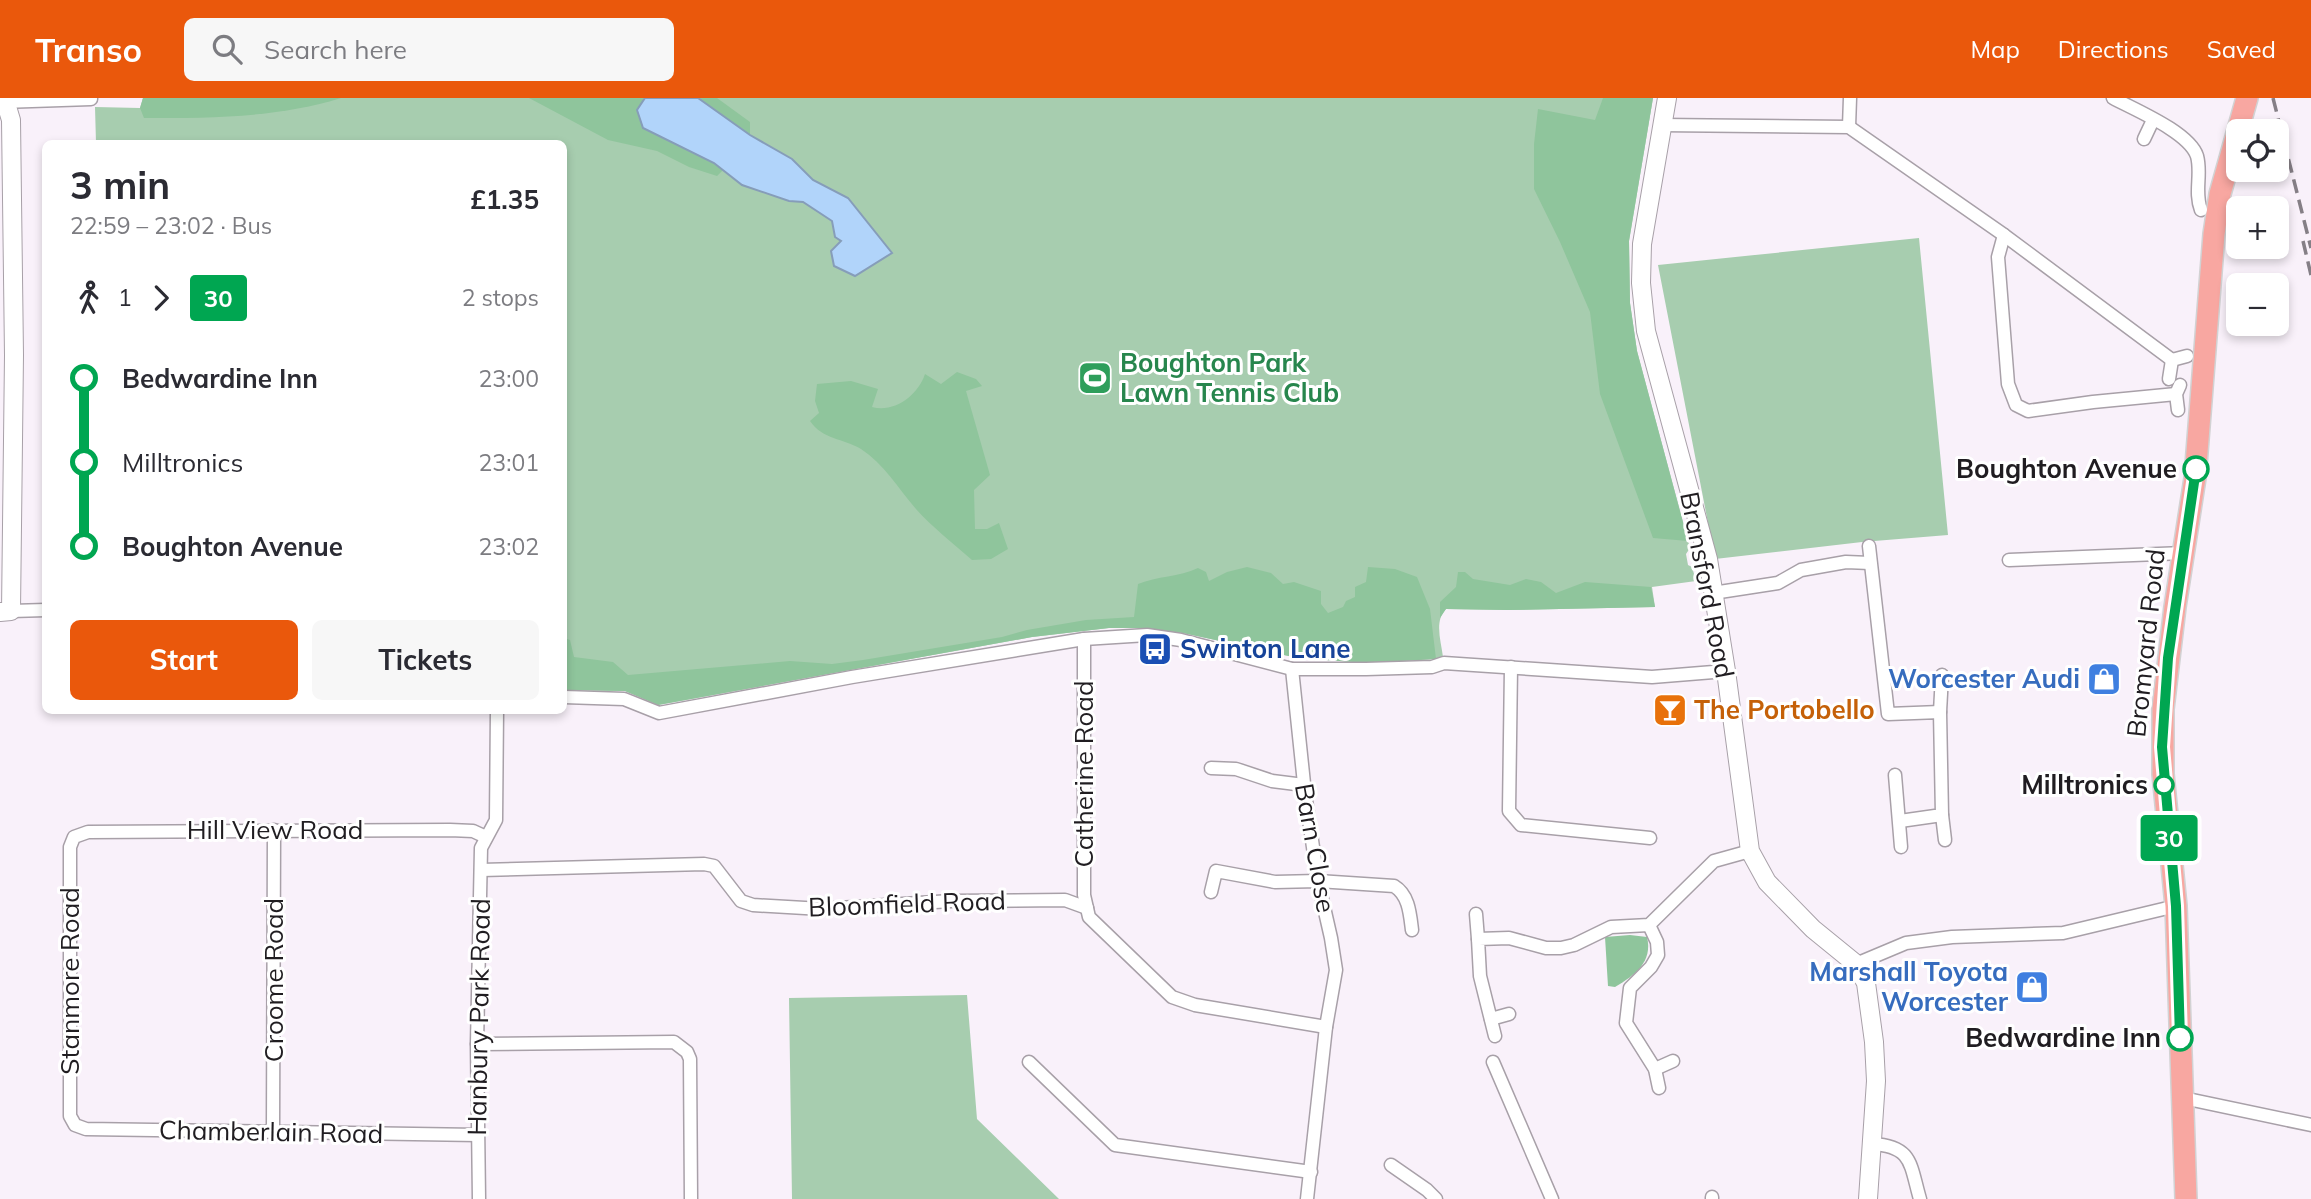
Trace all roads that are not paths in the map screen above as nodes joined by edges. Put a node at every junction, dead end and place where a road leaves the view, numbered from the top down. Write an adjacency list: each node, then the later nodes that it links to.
1 (1667, 98): 9 (main road, Bransford Road)
2 (1850, 98): 10 (street)
3 (2113, 98): 8 (street)
4 (2247, 98): 12 (main road, Bromyard Road)
5 (91, 99): 7 (street)
6 (1, 102): 7 (street); 13 (main road)
7 (78, 106)
8 (2154, 120): 11 (street); 12 (street)
9 (1661, 125): 10 (street); 25 (main road, Bransford Road)
10 (1849, 127): 14 (street)
11 (2144, 139)
12 (2207, 215): 22 (main road, Bromyard Road)
13 (6, 235): 15 (main road)
14 (2004, 235): 17 (street); 18 (street)
15 (7, 355): 20 (main road)
16 (2187, 356): 17 (street)
17 (2172, 360): 18 (street)
18 (2175, 386): 19 (street)
19 (2178, 410)
20 (6, 476): 27 (main road)
21 (1869, 545): 24 (street)
22 (2184, 553): 23 (street); 51 (main road, Bromyard Road)
23 (2009, 560)
24 (1870, 563): 25 (street); 34 (street)
25 (1713, 593): 31 (main road, Bransford Road)
26 (42, 610): 27 (street)
27 (5, 611)
28 (1084, 639): 30 (street); 33 (street); 52 (street, Catherine Road)
29 (1511, 667): 30 (street); 31 (street); 43 (street)
30 (1292, 668): 38 (street, Barn Close)
31 (1726, 671): 47 (main road, Bransford Road)
32 (1942, 675): 34 (street)
33 (567, 698)
34 (1940, 712): 39 (street)
35 (497, 714): 42 (street)
36 (1211, 768): 38 (street)
37 (1895, 775): 40 (street)
38 (1304, 785): 49 (street, Barn Close)
39 (1942, 815): 40 (street); 44 (street)
40 (1900, 821): 46 (street)
41 (274, 830): 42 (street, Hill View Road); 45 (street, Hill View Road); 71 (street, Croome Road)
42 (486, 837): 48 (street, Hanbury Park Road)
43 (1650, 838)
44 (1945, 839)
45 (70, 846): 69 (street, Stanmore Road)
46 (1902, 847)
47 (1750, 851): 54 (street); 57 (main road, Bransford Road)
48 (481, 870): 52 (street, Bloomfield Road); 62 (street, Hanbury Park Road)
49 (1318, 881): 50 (street); 55 (street); 60 (street, Barn Close)
50 (1211, 892)
51 (2176, 906): 57 (street); 68 (main road, Bromyard Road)
52 (1087, 908): 60 (street)
53 (1476, 914): 56 (street)
54 (1649, 925): 56 (street); 66 (street)
55 (1412, 930)
56 (1478, 939): 59 (street)
57 (1856, 964): 73 (main road)
58 (1509, 1014): 59 (street)
59 (1491, 1019): 61 (street)
60 (1326, 1027): 75 (street, Barn Close)
61 (1495, 1036)
62 (477, 1044): 72 (street, Hanbury Park Road); 77 (street)
63 (1673, 1060): 66 (street)
64 (1029, 1062): 75 (street)
65 (1493, 1062): 80 (street)
66 (1655, 1069): 67 (street)
67 (1659, 1088)
68 (2183, 1098): 70 (street); 83 (main road, Bromyard Road)
69 (70, 1116): 71 (street, Chamberlain Road)
70 (2311, 1125)
71 (273, 1131): 72 (street, Chamberlain Road)
72 (478, 1135): 76 (street, Hanbury Park Road)
73 (1872, 1144): 81 (main road); 82 (street)
74 (1391, 1165): 79 (street)
75 (1311, 1172): 78 (street, Barn Close)
76 (479, 1199)
77 (691, 1199)
78 (1307, 1199)
79 (1436, 1199)
80 (1552, 1199)
81 (1868, 1199)
82 (1920, 1199)
83 (2186, 1199)

